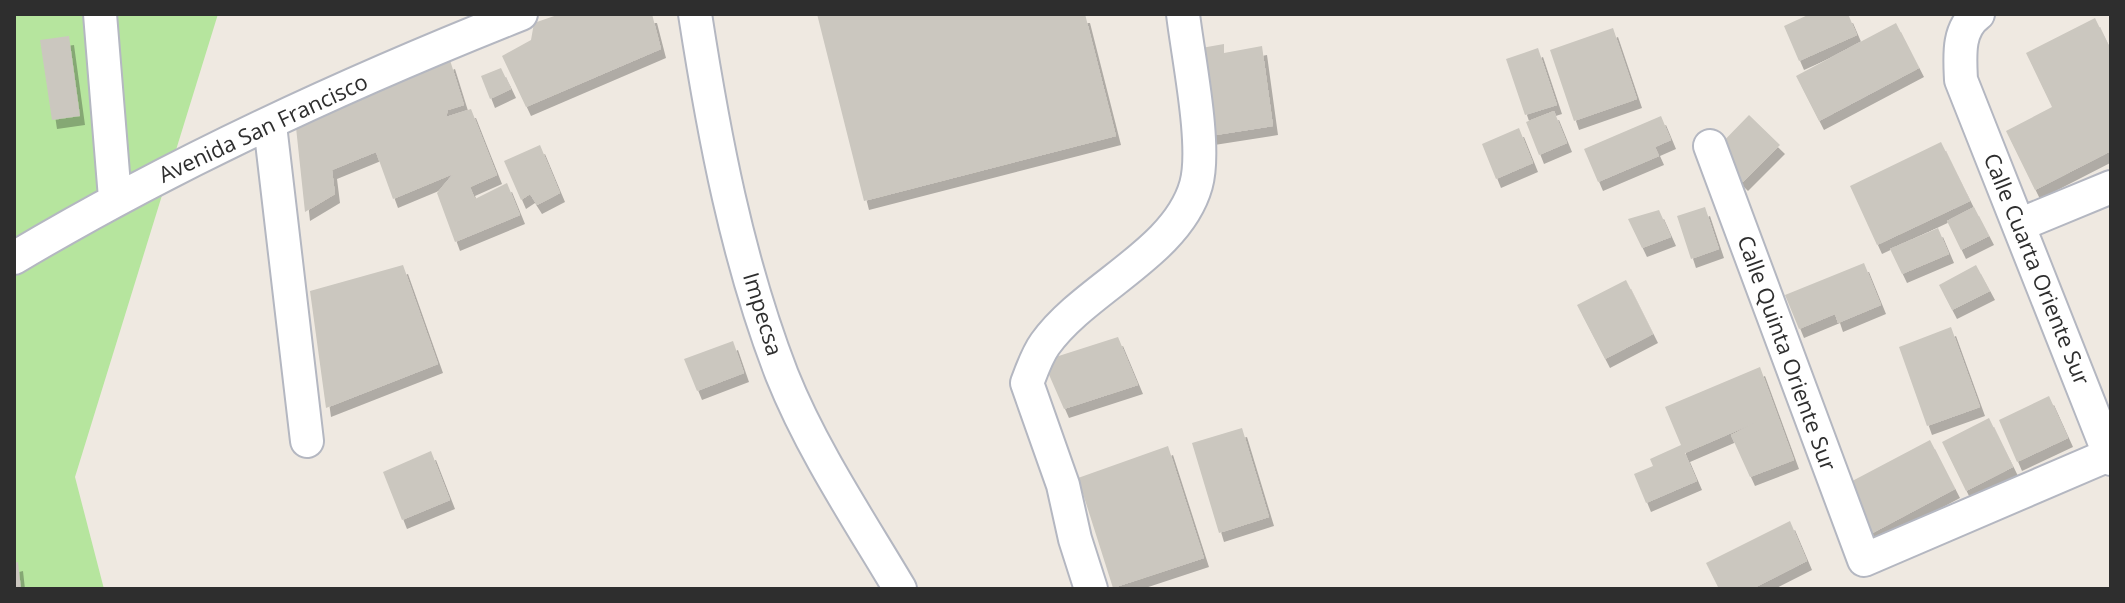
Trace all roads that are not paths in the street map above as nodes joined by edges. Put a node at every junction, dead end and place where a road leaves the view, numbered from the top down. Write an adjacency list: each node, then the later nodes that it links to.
1 (100, 14): 9 (street)
2 (521, 14): 6 (street, Avenida San Francisco)
3 (695, 14): 14 (street, Impecsa)
4 (1183, 14): 15 (street)
5 (1978, 14): 10 (street, Calle Cuarta Oriente Sur)
6 (270, 125): 9 (street, Avenida San Francisco); 12 (street)
7 (1710, 146): 13 (street, Calle Quinta Oriente Sur)
8 (2111, 187): 10 (street)
9 (115, 198): 11 (street, Avenida San Francisco)
10 (2019, 225): 13 (street, Calle Cuarta Oriente Sur)
11 (14, 258)
12 (307, 441)
13 (2111, 456)
14 (900, 589)
15 (1091, 589)

